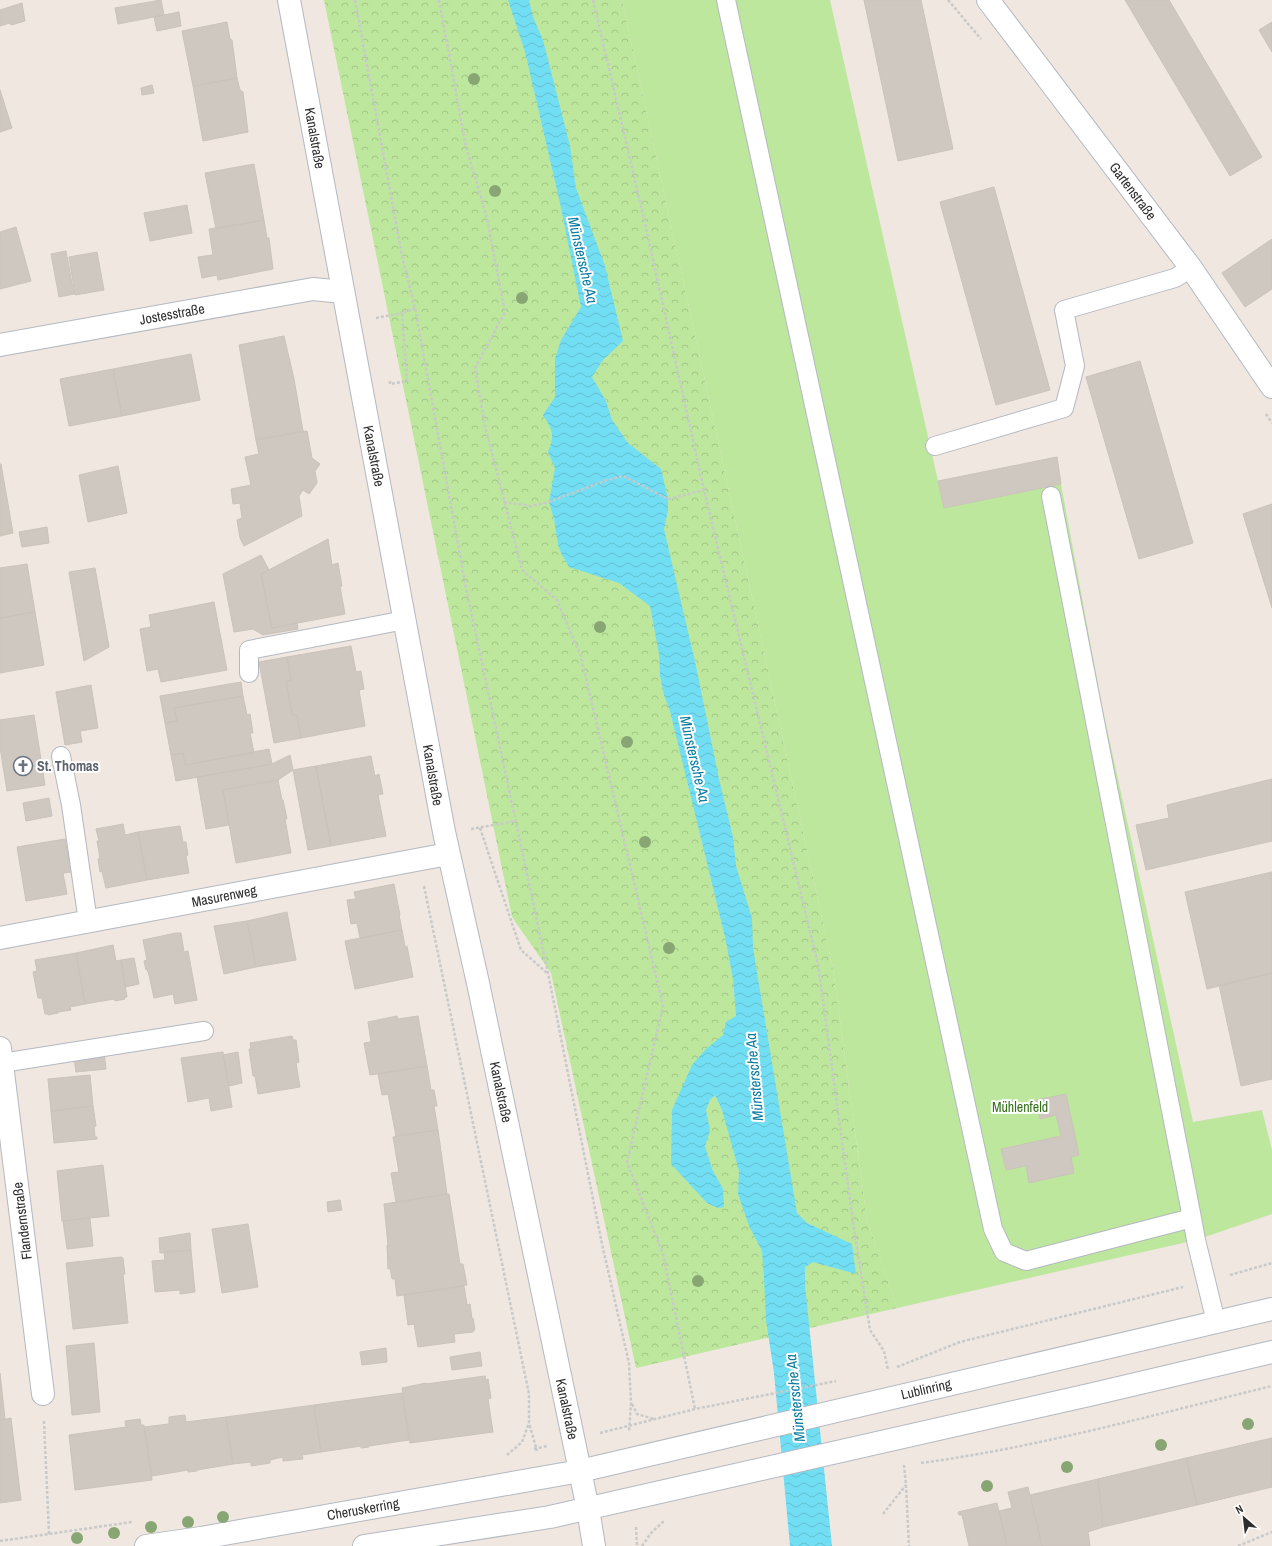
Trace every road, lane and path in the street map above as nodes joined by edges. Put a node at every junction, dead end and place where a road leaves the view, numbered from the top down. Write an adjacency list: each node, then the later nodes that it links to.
1 (290, 0): 8 (main road, Kanalstraße)
2 (355, 0): 20 (path)
3 (439, 0): 16 (path)
4 (593, 0): 14 (path)
5 (726, 0): 29 (lane)
6 (988, 0): 7 (main road, Gartenstraße)
7 (1191, 268): 12 (main road, Gartenstraße); 13 (lane)
8 (343, 292): 11 (main road, Jostesstraße); 17 (main road, Kanalstraße)
9 (402, 313): 10 (path)
10 (373, 319)
11 (0, 345)
12 (1272, 387)
13 (935, 446)
14 (704, 490): 16 (path); 31 (path)
15 (1051, 496): 29 (lane)
16 (504, 502): 39 (path)
17 (405, 620): 18 (lane); 23 (main road, Kanalstraße)
18 (249, 673)
19 (61, 756): 24 (lane)
20 (516, 821): 21 (path); 26 (path)
21 (489, 826)
22 (480, 828): 26 (path)
23 (448, 854): 24 (main road, Masurenweg); 42 (main road, Kanalstraße)
24 (88, 922): 25 (main road, Masurenweg)
25 (0, 938)
26 (548, 973): 38 (path)
27 (204, 1031): 28 (lane)
28 (1, 1056): 37 (main road, Flandernstraße)
29 (1192, 1218): 31 (lane)
30 (1272, 1263): 31 (path)
31 (1206, 1281): 33 (lane)
32 (1272, 1308): 33 (main road, Lublinring)
33 (1216, 1322): 47 (main road, Lublinring)
34 (1272, 1352): 49 (main road)
35 (843, 1379): 39 (path)
36 (1272, 1386): 46 (path)
37 (43, 1394): 54 (path)
38 (631, 1403): 40 (path); 40 (path)
39 (695, 1409): 40 (path)
40 (654, 1419)
41 (530, 1423): 44 (path)
42 (574, 1439): 43 (path); 47 (main road, Kanalstraße)
43 (530, 1450)
44 (517, 1453)
45 (911, 1464): 48 (path)
46 (918, 1464)
47 (580, 1471): 49 (main road, Kanalstraße); 55 (main road, Cheruskerring)
48 (906, 1485): 50 (path); 60 (path)
49 (588, 1509): 56 (main road); 57 (main road, Kanalstraße)
50 (883, 1514)
51 (667, 1519): 59 (path)
52 (636, 1526): 58 (path)
53 (1272, 1532): 61 (path)
54 (49, 1534)
55 (146, 1546)
56 (364, 1546)
57 (594, 1546)
58 (637, 1546)
59 (642, 1546)
60 (909, 1546)
61 (1238, 1546)

